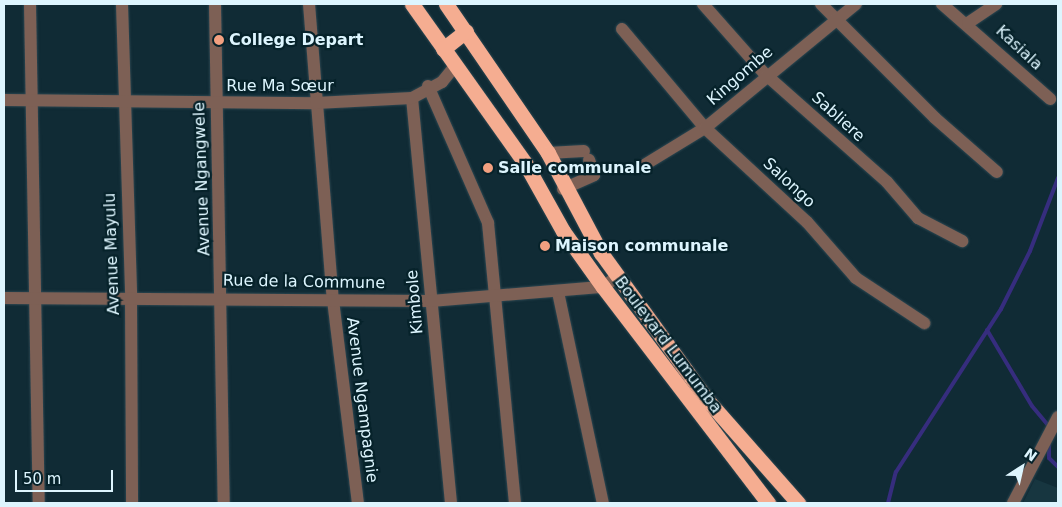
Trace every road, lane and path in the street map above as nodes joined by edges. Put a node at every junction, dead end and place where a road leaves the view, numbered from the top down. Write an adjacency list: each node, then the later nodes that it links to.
1 (30, 4): 23 (street)
2 (122, 4): 24 (street, Avenue Mayulu)
3 (215, 4): 25 (street, Avenue Ngangwele)
4 (309, 4): 26 (street, Avenue Ngampagnie)
5 (412, 4): 16 (highway, Boulevard Lumumba)
6 (446, 4): 15 (highway, Boulevard Lumumba)
7 (703, 4): 18 (street, Sabliere)
8 (821, 4): 12 (street)
9 (856, 4): 12 (street, Kingombe)
10 (942, 4): 13 (street, Kasiala)
11 (996, 4): 13 (street)
12 (834, 19): 18 (street, Kingombe); 30 (street)
13 (968, 23): 21 (street, Kasiala)
14 (622, 29): 27 (street, Salongo)
15 (466, 31): 16 (highway); 28 (highway, Boulevard Lumumba)
16 (443, 49): 17 (highway, Boulevard Lumumba)
17 (454, 66): 19 (street); 34 (highway, Boulevard Lumumba)
18 (765, 74): 27 (street, Kingombe); 32 (street, Sabliere)
19 (428, 86): 20 (street); 37 (street)
20 (412, 98): 26 (street, Rue Ma Sœur); 42 (street, Kimbole)
21 (1050, 99)
22 (4, 100): 23 (street, Rue Ma Sœur)
23 (32, 100): 24 (street, Rue Ma Sœur); 39 (street)
24 (122, 101): 25 (street, Rue Ma Sœur); 40 (street, Avenue Mayulu)
25 (214, 102): 26 (street, Rue Ma Sœur); 36 (street, Avenue Ngangwele)
26 (316, 102): 41 (street, Avenue Ngampagnie)
27 (705, 128): 29 (street, Kingombe); 43 (street, Salongo)
28 (548, 153): 31 (highway, Boulevard Lumumba); 31 (street)
29 (641, 167)
30 (997, 172)
31 (563, 189): 33 (highway, Boulevard Lumumba)
32 (962, 241)
33 (618, 276): 34 (street); 53 (highway, Boulevard Lumumba)
34 (603, 287): 35 (street, Rue de la Commune); 52 (highway, Boulevard Lumumba)
35 (558, 292): 37 (street, Rue de la Commune); 51 (street)
36 (223, 297): 40 (street, Rue de la Commune); 41 (street, Rue de la Commune); 47 (street, Avenue Ngangwele)
37 (492, 297): 42 (street, Rue de la Commune); 50 (street)
38 (4, 298): 39 (street, Rue de la Commune)
39 (33, 298): 40 (street, Rue de la Commune); 45 (street)
40 (131, 298): 46 (street, Avenue Mayulu)
41 (333, 300): 42 (street, Rue de la Commune); 48 (street, Avenue Ngampagnie)
42 (431, 301): 49 (street, Kimbole)
43 (924, 323)
44 (1058, 417): 54 (street)
45 (38, 503)
46 (132, 503)
47 (224, 503)
48 (358, 503)
49 (451, 503)
50 (515, 503)
51 (604, 503)
52 (768, 503)
53 (798, 503)
54 (1013, 503)

